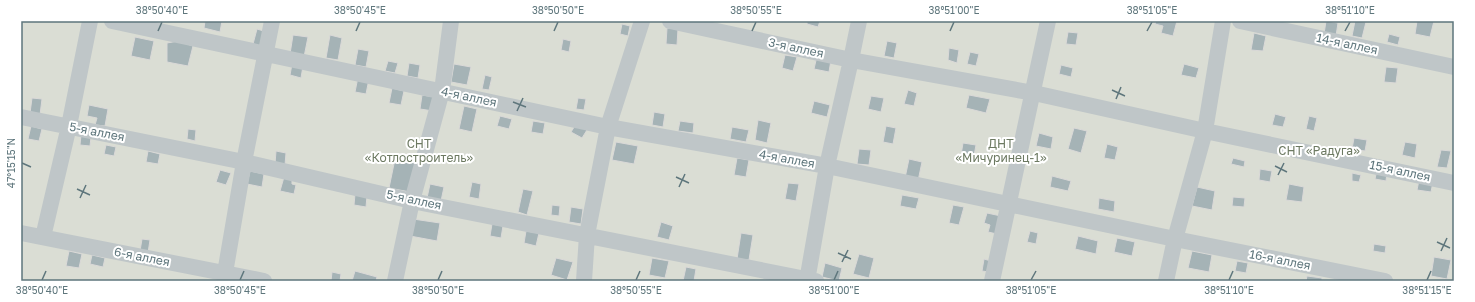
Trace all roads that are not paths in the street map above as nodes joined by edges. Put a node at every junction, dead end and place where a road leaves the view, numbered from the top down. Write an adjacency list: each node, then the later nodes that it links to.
1 (90, 21): 17 (street)
2 (112, 21): 11 (street, 4-я аллея)
3 (272, 21): 11 (street)
4 (451, 21): 14 (street)
5 (642, 21): 18 (street)
6 (670, 21): 12 (street, 3-я аллея)
7 (859, 21): 12 (street)
8 (1048, 21): 15 (street)
9 (1223, 21): 19 (street)
10 (1240, 21): 13 (street, 14-я аллея)
11 (266, 53): 14 (street, 4-я аллея); 20 (street)
12 (851, 60): 15 (street, 3-я аллея); 21 (street)
13 (1454, 67)
14 (442, 92): 18 (street, 4-я аллея); 23 (street)
15 (1034, 93): 19 (street, 15-я аллея); 24 (street)
16 (21, 118): 17 (street, 5-я аллея)
17 (69, 126): 20 (street, 5-я аллея); 27 (street)
18 (608, 127): 21 (street, 4-я аллея); 26 (street)
19 (1205, 131): 22 (street, 15-я аллея); 28 (street)
20 (244, 162): 23 (street, 5-я аллея); 29 (street)
21 (827, 166): 24 (street, 4-я аллея); 30 (street)
22 (1454, 183)
23 (412, 200): 26 (street, 5-я аллея); 32 (street)
24 (1009, 204): 28 (street, 16-я аллея); 34 (street)
25 (21, 233): 27 (street, 6-я аллея)
26 (587, 235): 30 (street, 5-я аллея); 33 (street)
27 (43, 237): 29 (street, 6-я аллея)
28 (1175, 239): 35 (street); 36 (street, 16-я аллея)
29 (225, 272): 31 (street, 6-я аллея)
30 (810, 280)
31 (264, 281)
32 (395, 281)
33 (584, 281)
34 (992, 281)
35 (1166, 281)
36 (1385, 281)

